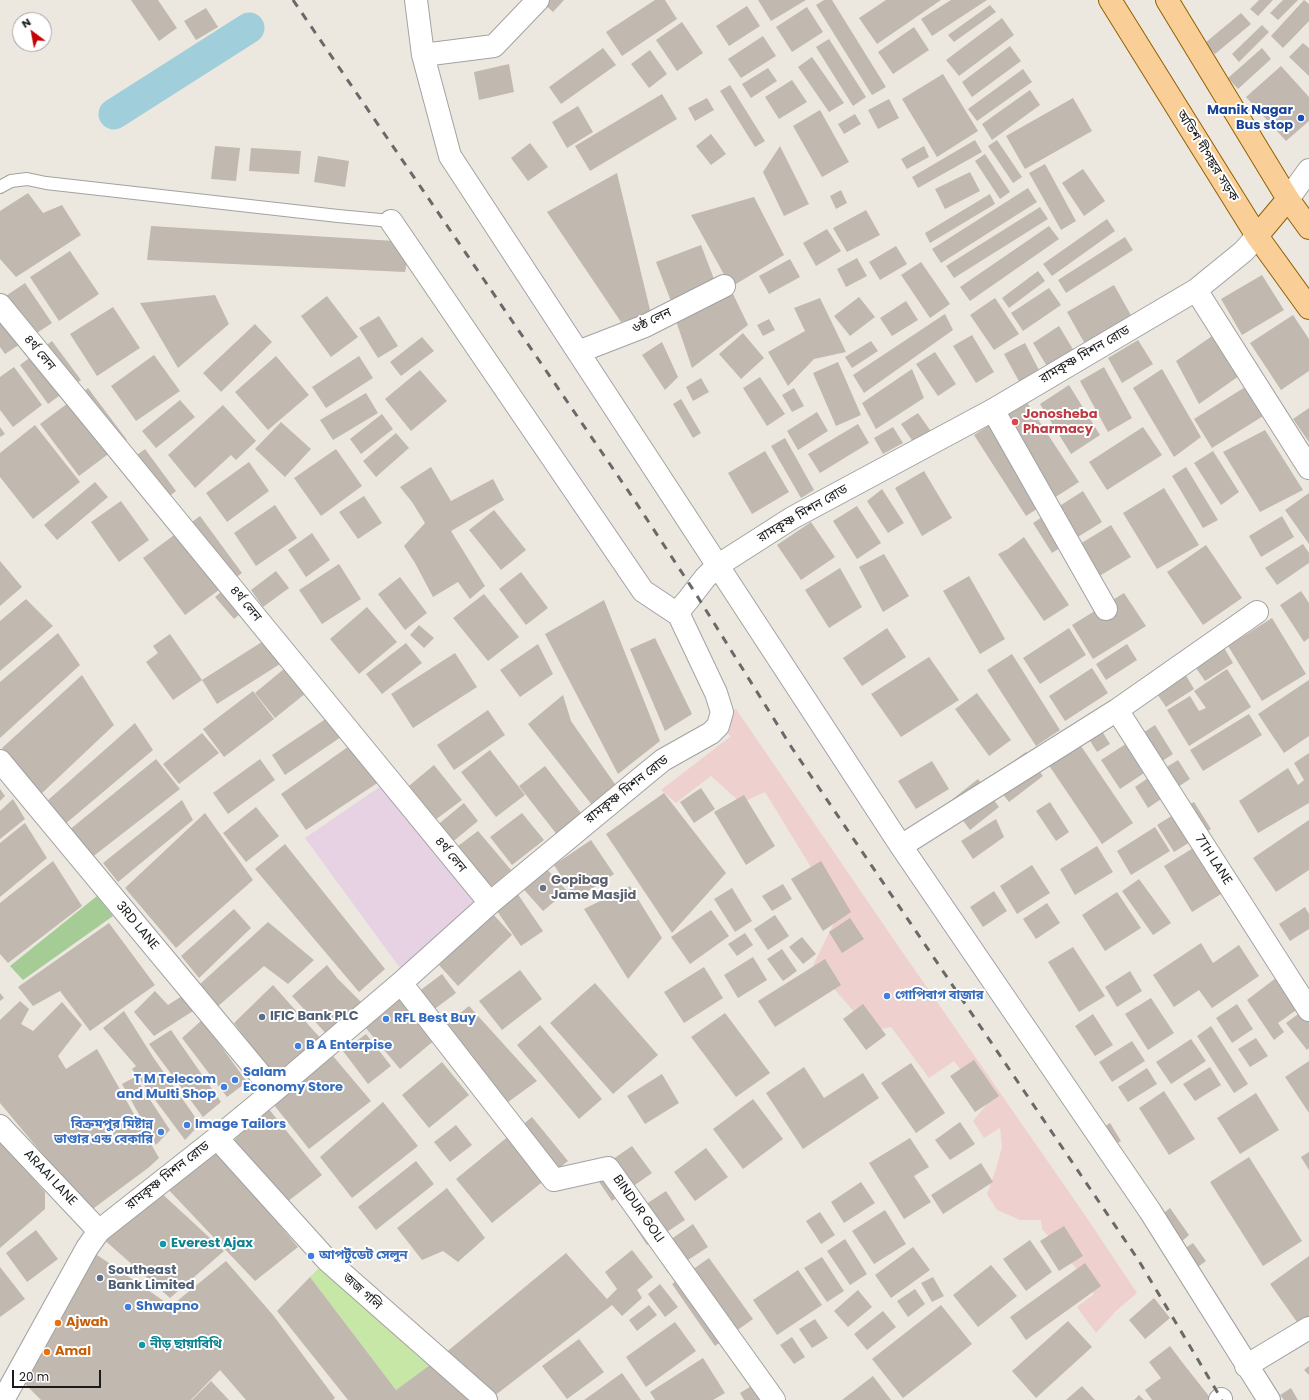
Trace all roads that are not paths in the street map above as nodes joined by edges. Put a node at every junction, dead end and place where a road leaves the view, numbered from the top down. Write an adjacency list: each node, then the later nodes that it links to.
1 (416, 0): 5 (street)
2 (538, 0): 5 (street)
3 (1110, 0): 11 (main road, অতিশ দীপঙ্কর সড়ক)
4 (1166, 0): 8 (main road)
5 (423, 55): 16 (street)
6 (1309, 170): 8 (street)
7 (0, 187): 9 (lane)
8 (1288, 199): 10 (main road); 11 (main road)
9 (391, 221): 22 (street)
10 (1309, 228)
11 (1257, 236): 13 (street, রামকৃষ্ণ মিশন রোড); 15 (main road, অতিশ দীপঙ্কর সড়ক)
12 (724, 286): 16 (street, ৬ষ্ঠ লেন)
13 (1196, 290): 17 (street, রামকৃষ্ণ মিশন রোড); 18 (street)
14 (0, 305): 26 (street, ৪র্থ লেন)
15 (1309, 308)
16 (578, 352): 19 (street)
17 (993, 410): 19 (street, রামকৃষ্ণ মিশন রোড); 20 (street)
18 (1309, 468)
19 (717, 566): 22 (street, রামকৃষ্ণ মিশন রোড); 25 (street)
20 (1106, 609)
21 (1256, 612): 23 (street)
22 (679, 615): 26 (street, রামকৃষ্ণ মিশন রোড)
23 (1117, 710): 25 (street); 28 (street, 7TH LANE)
24 (0, 761): 29 (street, 3RD LANE)
25 (901, 846): 34 (street)
26 (490, 903): 27 (street, রামকৃষ্ণ মিশন রোড)
27 (402, 983): 29 (street, রামকৃষ্ণ মিশন রোড); 37 (street, BINDUR GOLI)
28 (1309, 1010)
29 (274, 1091): 31 (street, রামকৃষ্ণ মিশন রোড)
30 (0, 1126): 32 (street, ARAAI LANE)
31 (217, 1138): 32 (street, রামকৃষ্ণ মিশন রোড); 36 (street, জজ গলি)
32 (99, 1231): 35 (street, রামকৃষ্ণ মিশন রোড)
33 (1309, 1328): 34 (street)
34 (1246, 1366): 38 (street)
35 (3, 1400)
36 (486, 1400)
37 (774, 1400)
38 (1268, 1400)

